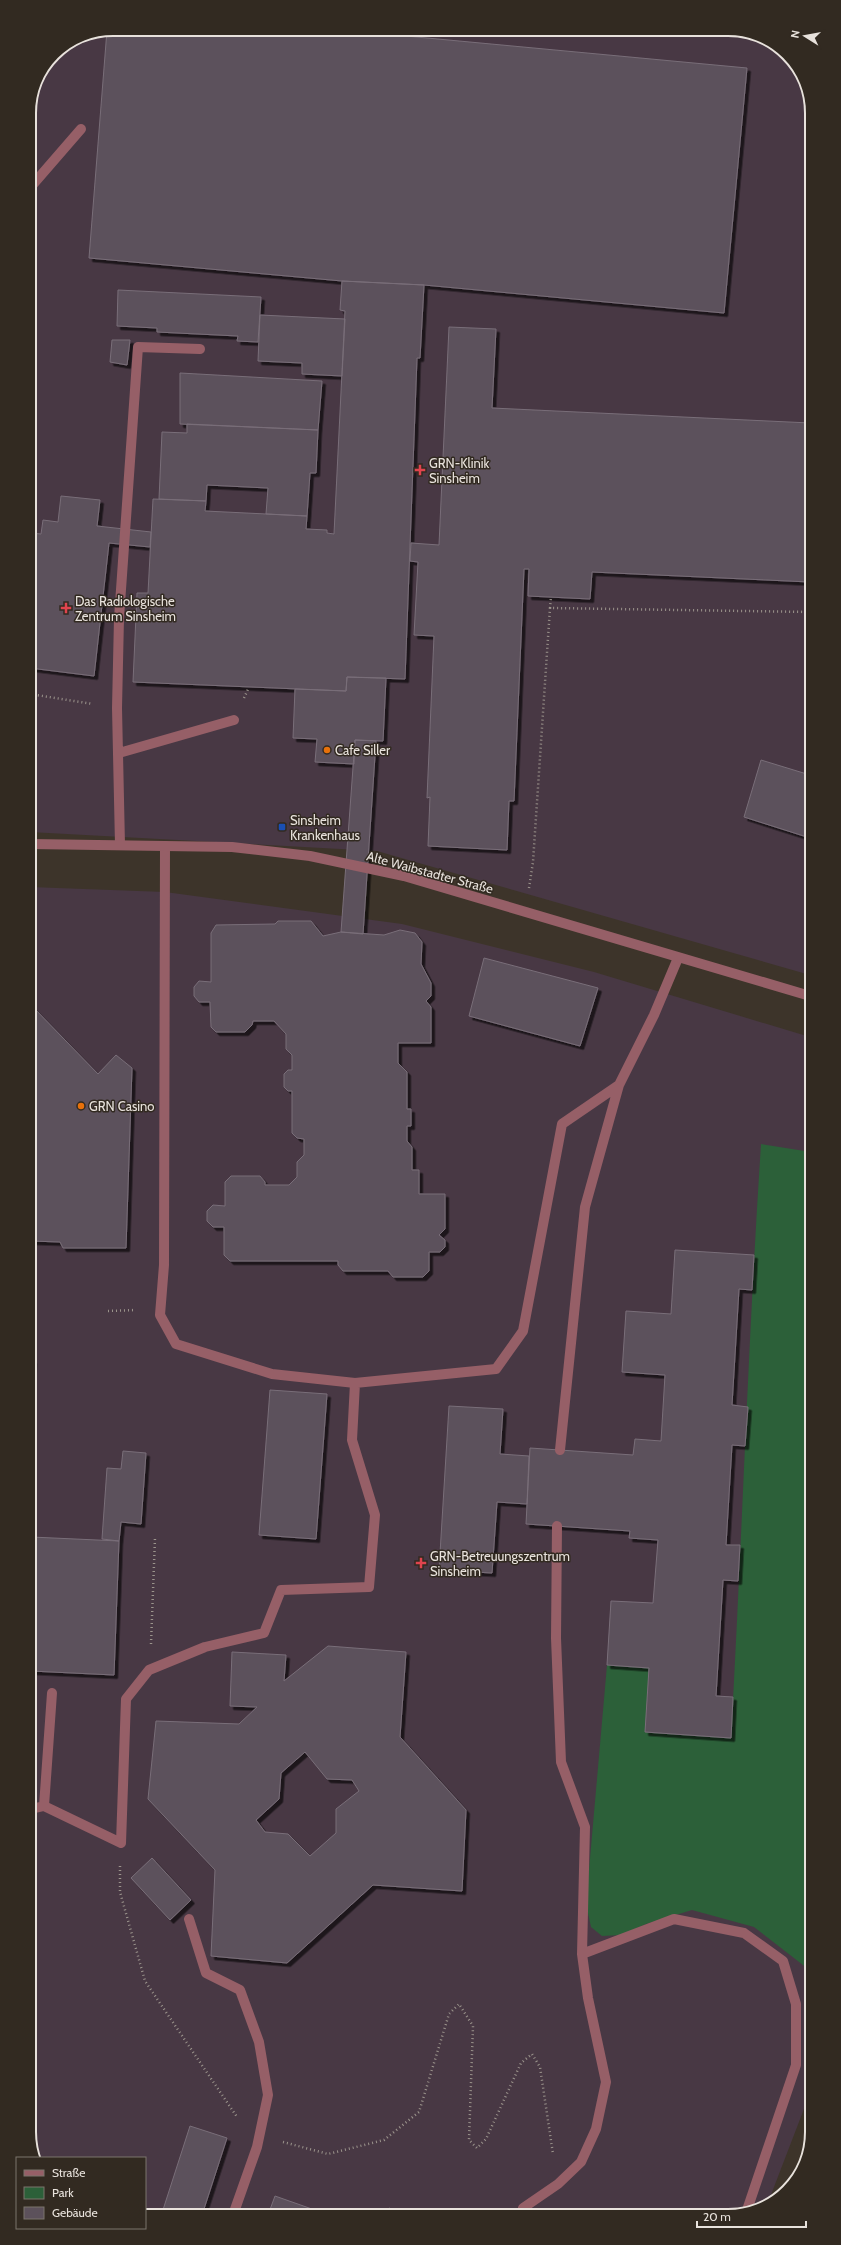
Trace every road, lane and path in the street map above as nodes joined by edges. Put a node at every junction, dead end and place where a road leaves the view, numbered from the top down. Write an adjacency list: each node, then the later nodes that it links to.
1 (81, 129): 2 (street)
2 (36, 181)
3 (200, 349): 8 (street)
4 (551, 597): 5 (path)
5 (550, 608): 6 (path); 14 (path)
6 (805, 612)
7 (36, 695): 8 (path)
8 (117, 708): 10 (street)
9 (234, 720): 10 (street)
10 (119, 753): 12 (street)
11 (36, 844): 12 (street, Alte Waibstadter Straße)
12 (120, 845): 13 (street, Alte Waibstadter Straße)
13 (165, 846): 14 (street, Alte Waibstadter Straße); 20 (street)
14 (525, 912): 15 (street, Alte Waibstadter Straße)
15 (678, 958): 16 (street, Alte Waibstadter Straße); 17 (street)
16 (805, 995)
17 (619, 1085): 20 (street); 21 (street)
18 (139, 1309): 19 (path)
19 (108, 1311)
20 (355, 1383): 24 (street)
21 (560, 1450)
22 (557, 1526): 30 (street)
23 (155, 1538): 24 (path)
24 (149, 1670): 28 (street)
25 (52, 1693): 26 (street)
26 (44, 1806): 27 (street); 28 (street)
27 (36, 1808)
28 (121, 1843): 31 (path)
29 (189, 1919): 31 (street)
30 (582, 1954): 32 (street); 33 (street)
31 (257, 2147): 32 (path); 35 (street)
32 (558, 2184): 34 (street)
33 (748, 2206)
34 (523, 2208)
35 (235, 2209)

